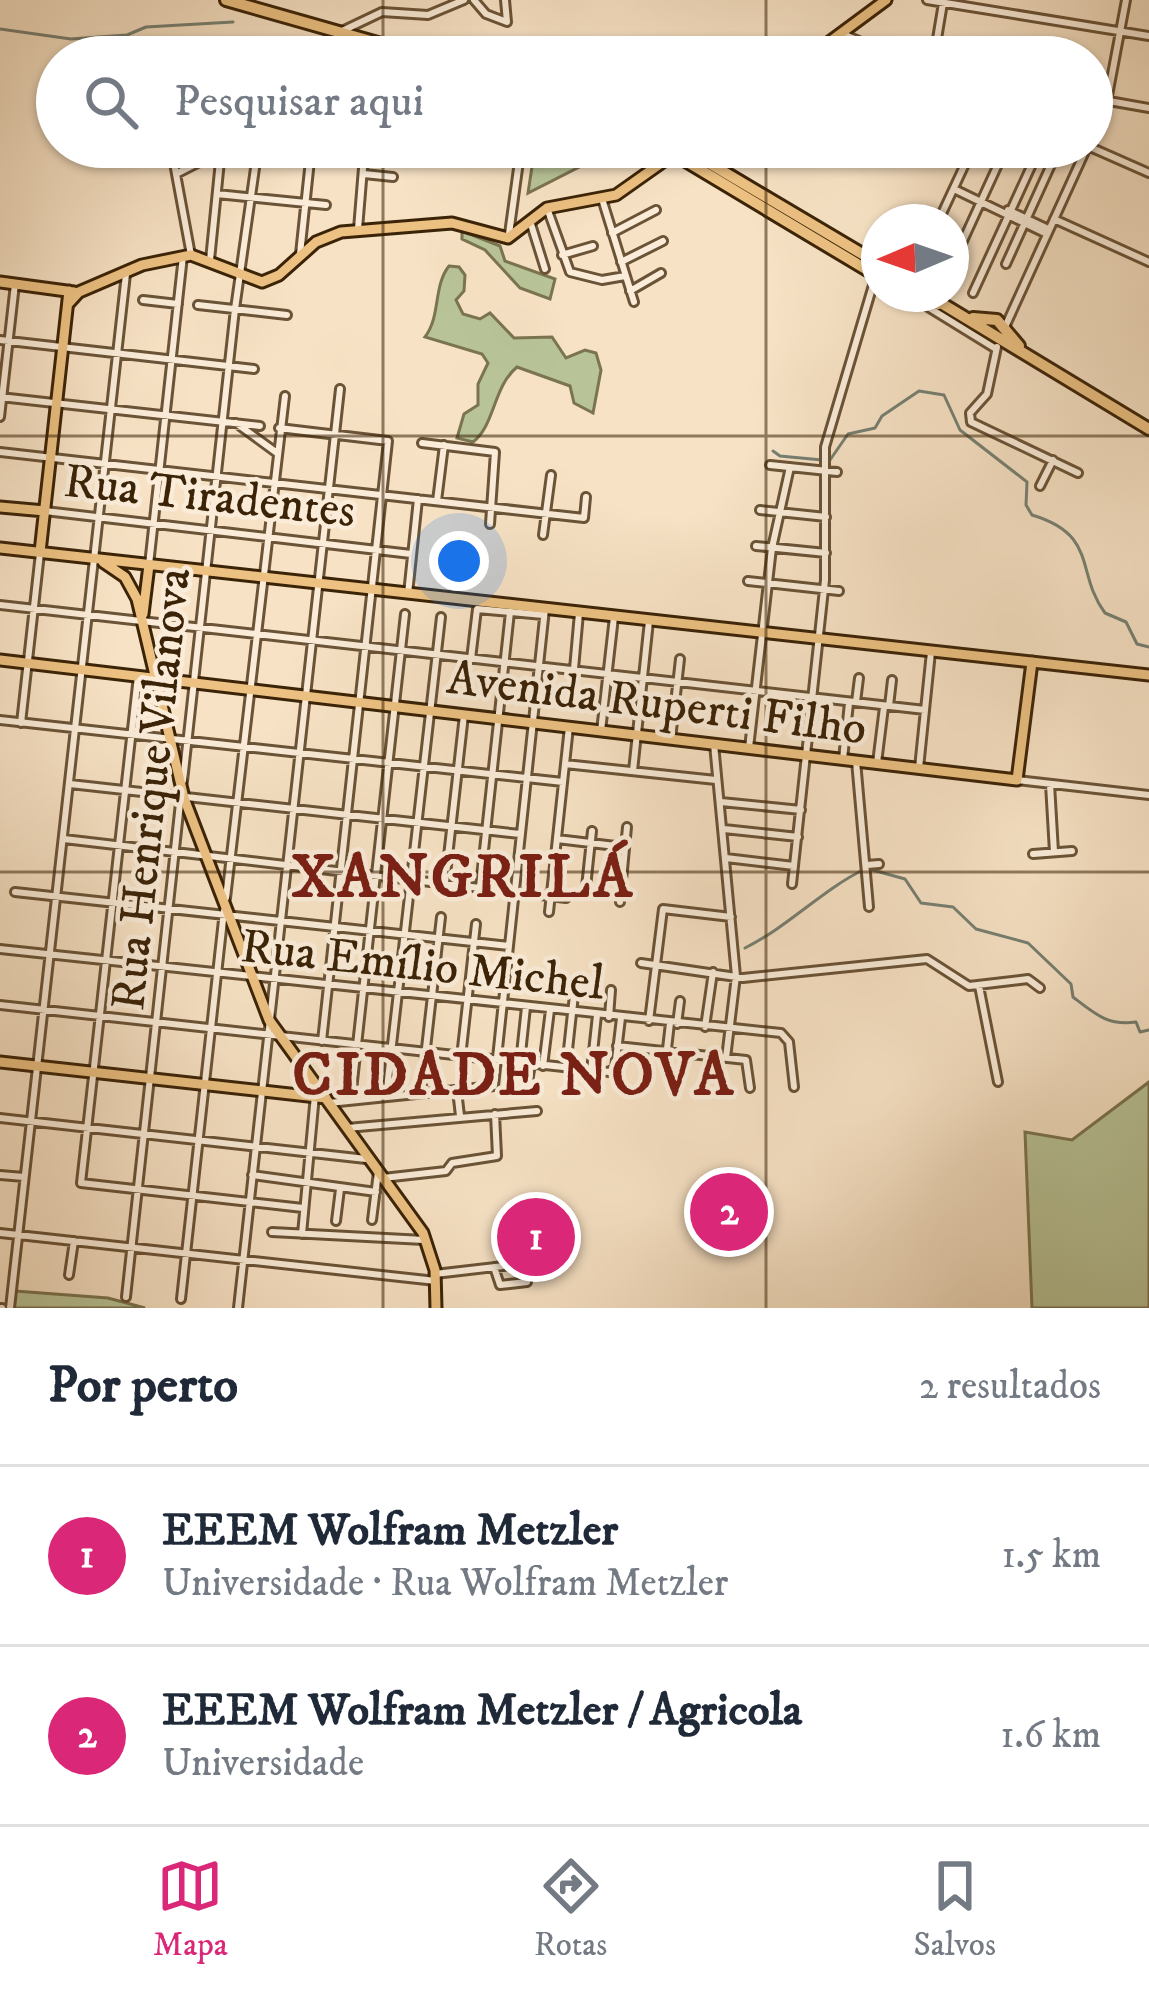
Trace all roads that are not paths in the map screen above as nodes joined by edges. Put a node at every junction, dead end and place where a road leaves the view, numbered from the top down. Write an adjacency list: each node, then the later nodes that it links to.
1 (226, 0): 13 (highway)
2 (384, 0): 10 (street)
3 (464, 0): 10 (street)
4 (474, 0): 5 (street)
5 (506, 0)
6 (886, 0): 12 (main road)
7 (927, 0): 9 (street)
8 (1126, 0): 11 (street)
9 (943, 3): 11 (street); 17 (street)
10 (382, 11): 13 (street)
11 (1121, 32): 18 (street); 19 (street)
12 (842, 33): 15 (main road); 16 (street)
13 (336, 35): 14 (highway)
14 (340, 36)
15 (838, 36)
16 (848, 36)
17 (938, 36)
18 (1149, 36)
19 (1113, 74)
20 (1113, 102): 21 (street)
21 (1149, 107)
22 (1113, 158): 38 (street)
23 (175, 168): 39 (street)
24 (188, 168): 39 (street)
25 (222, 168): 43 (street)
26 (256, 168): 44 (street, Rua Henrique Vilanova)
27 (309, 168): 47 (street)
28 (364, 168): 40 (street)
29 (518, 168): 60 (street)
30 (655, 168): 46 (main road)
31 (715, 168): 67 (highway)
32 (726, 168): 66 (highway)
33 (964, 168): 42 (street)
34 (996, 168): 45 (street)
35 (1031, 168): 52 (street)
36 (1050, 168): 55 (street)
37 (1078, 168): 53 (street)
38 (1149, 173)
39 (176, 174): 65 (street)
40 (364, 175): 41 (street); 57 (street)
41 (393, 177)
42 (955, 187): 45 (street); 48 (street)
43 (217, 194): 44 (street); 68 (street)
44 (253, 198): 47 (street); 75 (street, Rua Henrique Vilanova)
45 (982, 200): 52 (street); 56 (street)
46 (603, 202): 50 (main road); 59 (street)
47 (305, 203): 49 (street); 63 (street)
48 (947, 204)
49 (326, 205)
50 (547, 208): 54 (main road); 64 (street)
51 (656, 210): 59 (street)
52 (1011, 214): 55 (street); 81 (street)
53 (1052, 219): 58 (street); 70 (street)
54 (530, 220): 60 (main road); 72 (street)
55 (1027, 222): 58 (street); 71 (street)
56 (969, 228)
57 (358, 230): 60 (main road); 63 (main road)
58 (1046, 231): 92 (street)
59 (612, 233): 69 (street)
60 (508, 238)
61 (663, 241): 69 (street)
62 (593, 246): 64 (street)
63 (300, 254): 75 (main road)
64 (562, 254): 76 (street)
65 (187, 255): 68 (main road); 73 (main road); 84 (street)
66 (861, 258)
67 (861, 258)
68 (210, 260): 75 (main road)
69 (621, 262): 76 (street)
70 (1149, 262)
71 (1006, 264)
72 (545, 269)
73 (127, 271): 80 (main road); 95 (street)
74 (661, 273): 79 (street)
75 (242, 275): 86 (street, Rua Henrique Vilanova)
76 (626, 276): 79 (street)
77 (0, 282): 78 (main road)
78 (15, 284): 80 (main road); 93 (street)
79 (630, 291): 83 (street)
80 (74, 292): 94 (main road)
81 (973, 293)
82 (143, 300): 84 (street)
83 (634, 302)
84 (178, 304): 96 (street)
85 (198, 305): 86 (street)
86 (235, 309): 91 (street); 97 (street, Rua Henrique Vilanova)
87 (864, 312): 122 (street)
88 (956, 312): 92 (street)
89 (956, 312): 92 (highway)
90 (959, 312): 92 (highway)
91 (287, 315)
92 (999, 332): 110 (highway); 117 (street)
93 (4, 341): 94 (street); 101 (street)
94 (63, 347): 95 (street); 102 (main road)
95 (116, 354): 96 (street); 103 (street)
96 (172, 360): 97 (street); 104 (street)
97 (229, 367): 98 (street); 106 (street, Rua Henrique Vilanova)
98 (254, 369)
99 (340, 389): 111 (street)
100 (285, 396): 109 (street)
101 (1, 397): 102 (street); 105 (street)
102 (58, 403): 103 (street); 116 (main road)
103 (111, 409): 104 (street); 118 (street)
104 (166, 414): 106 (street); 121 (street)
105 (0, 417)
106 (223, 420): 107 (street); 126 (street, Rua Henrique Vilanova)
107 (235, 422): 108 (street); 115 (street)
108 (260, 426)
109 (279, 428): 111 (street); 115 (street)
110 (1149, 429)
111 (335, 435): 129 (street); 130 (street)
112 (422, 443): 113 (street)
113 (444, 445): 133 (street); 135 (street)
114 (0, 452): 116 (street)
115 (277, 453): 127 (street)
116 (51, 458): 118 (street); 137 (main road)
117 (1053, 460): 124 (street); 128 (street)
118 (105, 464): 121 (street); 141 (street)
119 (770, 465): 120 (street)
120 (790, 467): 122 (street); 138 (street)
121 (160, 470): 126 (street); 142 (street)
122 (825, 470): 123 (street); 140 (street)
123 (837, 472)
124 (1078, 473)
125 (551, 475): 139 (street)
126 (217, 476): 127 (street); 144 (street, Rua Henrique Vilanova)
127 (274, 482): 129 (street); 146 (street)
128 (1040, 486)
129 (329, 489): 130 (street); 147 (street)
130 (383, 495): 132 (street); 151 (street)
131 (586, 497): 139 (street)
132 (418, 499): 133 (street); 154 (street)
133 (436, 501): 135 (street)
134 (0, 506): 137 (main road, Rua Tiradentes)
135 (492, 507): 139 (street); 143 (street)
136 (760, 510): 138 (street)
137 (45, 511): 141 (street, Rua Tiradentes); 152 (main road)
138 (779, 512): 140 (street); 150 (street)
139 (546, 514): 145 (street)
140 (826, 517): 153 (street)
141 (99, 518): 142 (street, Rua Tiradentes); 155 (street)
142 (154, 524): 144 (street, Rua Tiradentes); 157 (street)
143 (490, 524)
144 (211, 531): 146 (street, Rua Tiradentes); 158 (street, Rua Henrique Vilanova)
145 (543, 535)
146 (267, 538): 147 (street, Rua Tiradentes); 159 (street)
147 (323, 543): 151 (street, Rua Tiradentes); 161 (street)
148 (756, 546): 150 (street)
149 (0, 548): 152 (main road)
150 (772, 548): 153 (street); 162 (street)
151 (376, 549): 154 (street, Rua Tiradentes); 164 (street)
152 (40, 552): 155 (main road); 168 (street)
153 (826, 553): 163 (street)
154 (411, 554): 166 (street)
155 (96, 560): 156 (main road); 173 (street)
156 (113, 564): 157 (main road); 177 (main road)
157 (149, 565): 158 (main road); 177 (main road)
158 (207, 572): 159 (main road); 178 (street, Rua Henrique Vilanova)
159 (263, 577): 161 (main road); 180 (street)
160 (748, 581): 162 (street)
161 (318, 583): 164 (main road); 182 (street)
162 (768, 584): 163 (street); 179 (street)
163 (824, 589): 165 (street); 181 (street)
164 (372, 590): 166 (main road); 183 (street)
165 (839, 591)
166 (408, 594): 170 (main road)
167 (0, 605): 168 (street)
168 (34, 609): 173 (street); 192 (street)
169 (510, 612): 170 (street); 187 (street); 190 (street)
170 (545, 612): 171 (main road); 193 (street)
171 (579, 613): 175 (main road); 194 (street)
172 (405, 614): 184 (street)
173 (88, 615): 177 (street); 195 (street)
174 (440, 617): 186 (street)
175 (614, 617): 176 (main road); 196 (street)
176 (649, 621): 179 (main road); 200 (street)
177 (143, 622): 178 (street); 201 (main road)
178 (200, 628): 180 (street); 204 (street, Rua Henrique Vilanova)
179 (762, 633): 181 (main road); 206 (street)
180 (256, 635): 182 (street); 205 (street)
181 (820, 639): 185 (main road); 207 (street)
182 (311, 641): 183 (street); 208 (street)
183 (365, 647): 184 (street); 210 (street)
184 (400, 651): 186 (street); 212 (street)
185 (931, 651): 191 (main road); 213 (street)
186 (436, 655): 187 (street); 214 (street)
187 (471, 658): 190 (street)
188 (680, 659): 203 (street)
189 (0, 662): 192 (main road, Avenida Ruperti Filho)
190 (504, 662): 193 (street); 216 (street)
191 (1031, 662): 197 (main road); 245 (main road)
192 (28, 665): 195 (main road, Avenida Ruperti Filho); 219 (street)
193 (539, 666): 194 (street); 218 (street)
194 (574, 670): 196 (street)
195 (82, 672): 198 (main road, Avenida Ruperti Filho); 221 (street)
196 (607, 674): 200 (street); 222 (street)
197 (1149, 675)
198 (138, 678): 201 (main road, Avenida Ruperti Filho); 223 (street)
199 (860, 678): 209 (street)
200 (642, 679): 203 (street); 224 (street)
201 (157, 680): 204 (main road, Avenida Ruperti Filho); 225 (main road)
202 (892, 680): 211 (street)
203 (678, 682): 206 (street); 226 (street)
204 (194, 685): 205 (main road, Avenida Ruperti Filho); 227 (street, Rua Henrique Vilanova)
205 (250, 691): 208 (main road, Avenida Ruperti Filho); 229 (street)
206 (756, 691): 207 (street); 230 (street)
207 (813, 697): 209 (street); 232 (street)
208 (304, 698): 210 (main road, Avenida Ruperti Filho); 231 (street)
209 (853, 702): 211 (street); 234 (street)
210 (359, 704): 212 (main road, Avenida Ruperti Filho); 233 (street)
211 (886, 706): 213 (street); 237 (street)
212 (394, 707): 214 (main road, Avenida Ruperti Filho); 236 (street)
213 (925, 710): 240 (street)
214 (430, 711): 215 (main road, Avenida Ruperti Filho); 239 (street)
215 (464, 716): 216 (main road, Avenida Ruperti Filho); 241 (street)
216 (498, 718): 218 (main road, Avenida Ruperti Filho); 243 (street)
217 (0, 720): 219 (street)
218 (532, 722): 220 (main road, Avenida Ruperti Filho); 244 (street)
219 (21, 723): 221 (street)
220 (569, 727): 222 (main road, Avenida Ruperti Filho); 238 (street)
221 (75, 728): 223 (street); 249 (street)
222 (601, 730): 224 (main road, Avenida Ruperti Filho)
223 (131, 734): 225 (street); 250 (street)
224 (636, 735): 226 (main road, Avenida Ruperti Filho); 242 (street)
225 (169, 739): 227 (street); 251 (main road)
226 (671, 739): 228 (main road, Avenida Ruperti Filho)
227 (188, 741): 229 (street); 251 (street, Rua Henrique Vilanova)
228 (714, 744): 230 (main road, Avenida Ruperti Filho); 246 (street)
229 (244, 748): 231 (street); 253 (street)
230 (749, 748): 232 (main road, Avenida Ruperti Filho)
231 (299, 753): 233 (street); 255 (street)
232 (807, 755): 234 (main road, Avenida Ruperti Filho); 256 (street)
233 (352, 759): 236 (street); 257 (street)
234 (843, 759): 235 (main road, Avenida Ruperti Filho)
235 (856, 760): 237 (main road, Avenida Ruperti Filho); 280 (street)
236 (388, 763): 239 (street); 258 (street)
237 (878, 763): 240 (main road, Avenida Ruperti Filho)
238 (565, 764): 242 (street); 247 (street)
239 (424, 766): 241 (street); 259 (street)
240 (919, 768): 245 (main road, Avenida Ruperti Filho)
241 (458, 770): 243 (street); 260 (street)
242 (633, 771): 246 (street)
243 (492, 774): 244 (street); 263 (street)
244 (526, 778): 247 (street); 265 (street)
245 (1017, 779): 248 (street, Avenida Ruperti Filho)
246 (717, 781): 254 (street)
247 (563, 782): 268 (street)
248 (1050, 783): 252 (street, Avenida Ruperti Filho); 273 (street)
249 (70, 784): 250 (street); 267 (street)
250 (124, 791): 251 (street); 270 (street)
251 (182, 795): 253 (street); 274 (street, Rua Henrique Vilanova); 276 (main road)
252 (1149, 795)
253 (238, 802): 255 (street); 278 (street)
254 (719, 802): 256 (street); 262 (street)
255 (292, 809): 257 (street); 281 (street)
256 (801, 811): 266 (street)
257 (346, 815): 258 (street); 283 (street)
258 (382, 819): 259 (street); 284 (street)
259 (417, 823): 260 (street); 285 (street)
260 (452, 827): 263 (street); 286 (street)
261 (627, 827): 271 (street)
262 (722, 829): 266 (street); 277 (street)
263 (486, 830): 265 (street); 288 (street)
264 (592, 831): 269 (street)
265 (521, 834): 291 (street)
266 (798, 837): 282 (street)
267 (64, 839): 270 (street); 292 (street)
268 (556, 839): 269 (street); 293 (street)
269 (591, 843): 271 (street); 289 (street)
270 (118, 848): 274 (street); 295 (street)
271 (625, 848): 296 (street)
272 (1072, 851): 273 (street)
273 (1054, 852): 275 (street)
274 (175, 854): 276 (street); 298 (street, Rua Henrique Vilanova)
275 (1033, 854)
276 (206, 857): 278 (street); 300 (main road)
277 (725, 858): 282 (street); 302 (street)
278 (231, 860): 281 (street); 300 (street)
279 (879, 864): 280 (street)
280 (867, 865): 297 (street)
281 (286, 866): 283 (street); 303 (street)
282 (794, 866): 287 (street)
283 (340, 872): 284 (street); 305 (street)
284 (376, 876): 285 (street); 306 (street)
285 (411, 880): 286 (street); 307 (street)
286 (445, 884): 288 (street)
287 (792, 884)
288 (480, 887): 291 (street)
289 (586, 887)
290 (15, 892): 292 (street)
291 (514, 892): 293 (street); 310 (street)
292 (56, 896): 295 (street); 312 (street)
293 (550, 896): 294 (street); 299 (street)
294 (566, 898)
295 (111, 902): 298 (street); 313 (street)
296 (620, 902)
297 (869, 907)
298 (169, 908): 300 (street); 316 (street, Rua Henrique Vilanova)
299 (549, 912)
300 (226, 914): 303 (street); 318 (street); 320 (main road)
301 (441, 917): 308 (street)
302 (731, 917): 315 (street); 319 (street)
303 (280, 921): 305 (street); 321 (street)
304 (476, 925): 309 (street)
305 (334, 927): 306 (street); 322 (street)
306 (370, 931): 307 (street); 325 (street)
307 (404, 934): 308 (street); 327 (street)
308 (439, 938): 309 (street); 329 (street)
309 (474, 942): 310 (street); 330 (street)
310 (508, 946): 332 (street)
311 (0, 949): 312 (street, Rua Emílio Michel)
312 (50, 954): 313 (street, Rua Emílio Michel); 335 (street)
313 (105, 961): 316 (street, Rua Emílio Michel); 339 (street)
314 (641, 963): 315 (street)
315 (656, 965): 317 (street); 343 (street)
316 (162, 967): 318 (street, Rua Emílio Michel); 344 (street, Rua Henrique Vilanova)
317 (713, 972): 319 (street); 346 (street)
318 (219, 974): 320 (street, Rua Emílio Michel); 347 (street)
319 (736, 976): 323 (street); 348 (street)
320 (252, 977): 321 (street, Rua Emílio Michel); 342 (main road)
321 (274, 979): 322 (street, Rua Emílio Michel); 342 (street)
322 (328, 984): 325 (street, Rua Emílio Michel); 350 (street)
323 (980, 986): 324 (street); 370 (street)
324 (1040, 988)
325 (363, 989): 327 (street, Rua Emílio Michel); 351 (street)
326 (611, 990): 340 (street)
327 (398, 993): 329 (street, Rua Emílio Michel); 353 (street)
328 (574, 995): 337 (street)
329 (432, 997): 330 (street, Rua Emílio Michel); 355 (street)
330 (468, 1001): 332 (street, Rua Emílio Michel); 356 (street)
331 (680, 1001): 345 (street)
332 (502, 1004): 334 (street, Rua Emílio Michel); 358 (street)
333 (0, 1005): 335 (street)
334 (526, 1007): 336 (street, Rua Emílio Michel); 360 (street)
335 (44, 1010): 339 (street); 362 (street)
336 (550, 1010): 337 (street, Rua Emílio Michel); 363 (street)
337 (573, 1012): 338 (street, Rua Emílio Michel); 365 (street)
338 (597, 1015): 340 (street, Rua Emílio Michel); 366 (street)
339 (99, 1016): 344 (street); 367 (street)
340 (608, 1017): 341 (street, Rua Emílio Michel)
341 (621, 1018): 343 (street, Rua Emílio Michel); 352 (street)
342 (269, 1020): 349 (main road)
343 (649, 1021): 345 (street, Rua Emílio Michel)
344 (156, 1022): 347 (street); 368 (street, Rua Henrique Vilanova)
345 (674, 1024): 346 (street, Rua Emílio Michel); 354 (street)
346 (705, 1027): 348 (street, Rua Emílio Michel)
347 (212, 1028): 349 (street); 371 (street)
348 (729, 1030): 357 (street); 372 (street, Rua Emílio Michel)
349 (274, 1035): 350 (street); 375 (street); 377 (main road)
350 (322, 1041): 351 (street)
351 (357, 1045): 353 (street); 379 (street)
352 (617, 1046): 354 (street); 366 (street)
353 (392, 1049): 355 (street); 378 (street)
354 (667, 1052): 357 (street); 364 (street)
355 (426, 1053): 356 (street); 376 (street)
356 (461, 1057): 358 (street)
357 (726, 1058): 373 (street)
358 (496, 1060): 360 (street); 374 (street)
359 (0, 1062): 362 (main road)
360 (520, 1063): 361 (street)
361 (531, 1064): 363 (street); 369 (street)
362 (38, 1066): 367 (main road); 384 (street)
363 (543, 1066): 365 (street)
364 (665, 1066)
365 (566, 1068): 366 (street)
366 (590, 1071)
367 (93, 1072): 368 (main road); 386 (street)
368 (150, 1078): 371 (main road); 387 (street, Rua Henrique Vilanova)
369 (528, 1082)
370 (998, 1082)
371 (206, 1085): 375 (main road); 388 (street)
372 (794, 1087)
373 (750, 1088)
374 (457, 1090): 376 (street); 382 (street)
375 (261, 1091): 377 (main road); 389 (street)
376 (422, 1093): 378 (street)
377 (322, 1096): 379 (street); 385 (main road); 390 (street)
378 (386, 1097): 379 (street)
379 (351, 1100)
380 (535, 1110): 381 (street)
381 (495, 1113): 382 (street); 394 (street)
382 (460, 1117): 385 (street)
383 (0, 1118): 384 (street)
384 (31, 1122): 386 (street); 395 (street)
385 (347, 1128): 391 (main road)
386 (86, 1129): 387 (street); 398 (street)
387 (143, 1136): 388 (street); 398 (street, Rua Henrique Vilanova)
388 (200, 1142): 389 (street); 400 (street)
389 (254, 1148): 390 (street); 393 (street)
390 (308, 1153): 391 (street); 396 (street)
391 (370, 1159): 394 (main road)
392 (0, 1175): 395 (street)
393 (251, 1175): 396 (street); 401 (street)
394 (381, 1175): 399 (street); 409 (main road)
395 (24, 1178): 408 (street)
396 (305, 1183): 397 (street); 402 (street)
397 (340, 1187): 399 (street); 404 (street)
398 (136, 1191): 400 (street); 411 (street, Rua Henrique Vilanova)
399 (376, 1192): 403 (street)
400 (194, 1197): 401 (street); 412 (street)
401 (249, 1203): 402 (street); 414 (street)
402 (303, 1208): 407 (street)
403 (372, 1220)
404 (336, 1221)
405 (272, 1232): 407 (street)
406 (0, 1233): 408 (street)
407 (302, 1234): 409 (street)
408 (19, 1235): 410 (street); 420 (street)
409 (427, 1240): 417 (main road)
410 (74, 1241): 411 (street); 416 (street)
411 (131, 1247): 412 (street); 421 (street, Rua Henrique Vilanova)
412 (187, 1254): 414 (street); 422 (street)
413 (564, 1259): 415 (street)
414 (243, 1261): 417 (street); 424 (street)
415 (494, 1267): 417 (street); 418 (street)
416 (69, 1275)
417 (435, 1278): 425 (main road)
418 (527, 1282)
419 (0, 1288): 420 (street)
420 (13, 1289): 423 (street)
421 (126, 1297)
422 (181, 1299)
423 (4, 1308)
424 (238, 1308)
425 (436, 1308)

